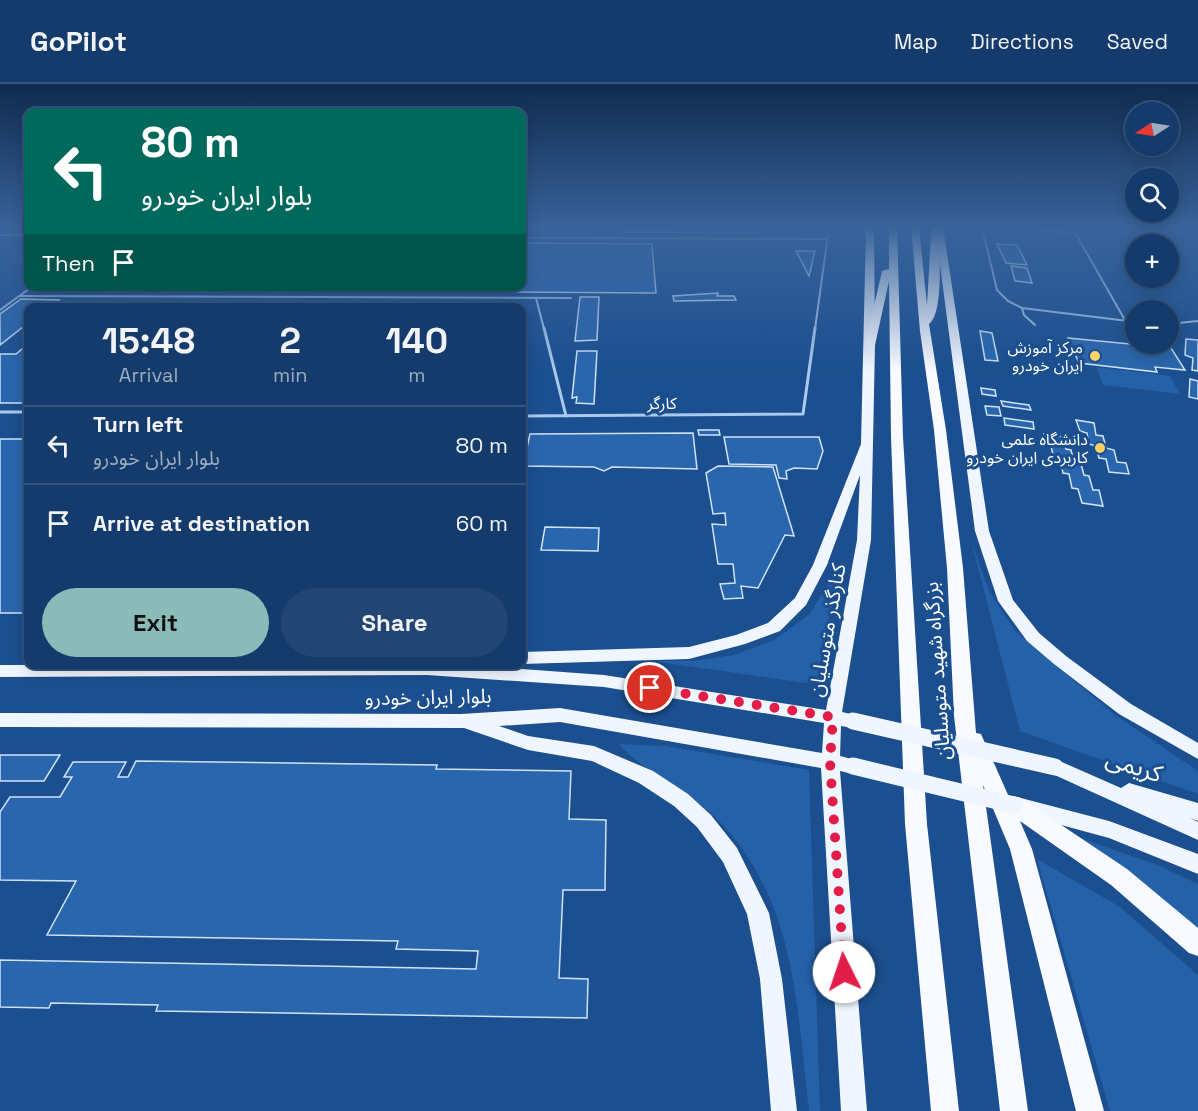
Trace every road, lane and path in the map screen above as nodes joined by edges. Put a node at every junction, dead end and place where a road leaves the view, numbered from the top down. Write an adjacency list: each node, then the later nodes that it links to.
1 (821, 275): 26 (lane, کارگر)
2 (870, 275): 22 (main road, کنارگذر متوسلیان)
3 (886, 275): 22 (highway)
4 (894, 275): 45 (highway, بزرگراه شهید متوسلیان)
5 (920, 275): 21 (highway, بزرگراه شهید متوسلیان)
6 (934, 275): 21 (highway)
7 (946, 275): 35 (main road)
8 (993, 275): 14 (lane)
9 (1099, 275): 16 (lane)
10 (26, 291): 11 (lane)
11 (20, 296): 12 (lane); 15 (lane)
12 (536, 298): 13 (lane); 26 (lane)
13 (571, 298)
14 (1022, 308): 18 (lane); 20 (lane)
15 (0, 310)
16 (1125, 320)
17 (1198, 321): 19 (lane)
18 (1125, 322)
19 (1179, 323)
20 (1035, 325)
21 (925, 331): 31 (highway, بزرگراه شهید متوسلیان)
22 (870, 345): 27 (main road, کنارگذر متوسلیان)
23 (0, 412): 24 (lane)
24 (24, 412)
25 (526, 416): 26 (lane, کارگر)
26 (566, 416)
27 (868, 436): 28 (main road); 32 (main road, کنارگذر متوسلیان)
28 (526, 658)
29 (427, 669): 30 (main road, بلوار ایران خودرو); 32 (main road, بلوار ایران خودرو)
30 (0, 671)
31 (964, 716): 46 (highway, بزرگراه شهید متوسلیان); 47 (highway)
32 (833, 717): 36 (main road, کنارگذر متوسلیان); 37 (main road, بلوار ایران خودرو, bridge)
33 (0, 720): 34 (main road, بلوار ایران خودرو)
34 (461, 721): 36 (main road, بلوار ایران خودرو); 43 (main road)
35 (1198, 752)
36 (830, 762): 38 (main road, بلوار ایران خودرو, bridge); 44 (main road, کنارگذر متوسلیان)
37 (1055, 767): 39 (main road, کریمی); 40 (main road)
38 (1014, 805): 41 (main road, بلوار ایران خودرو); 42 (highway)
39 (1198, 812)
40 (1198, 831)
41 (1198, 864)
42 (1198, 944)
43 (784, 1111)
44 (854, 1111)
45 (945, 1111)
46 (1014, 1111)
47 (1090, 1111)

